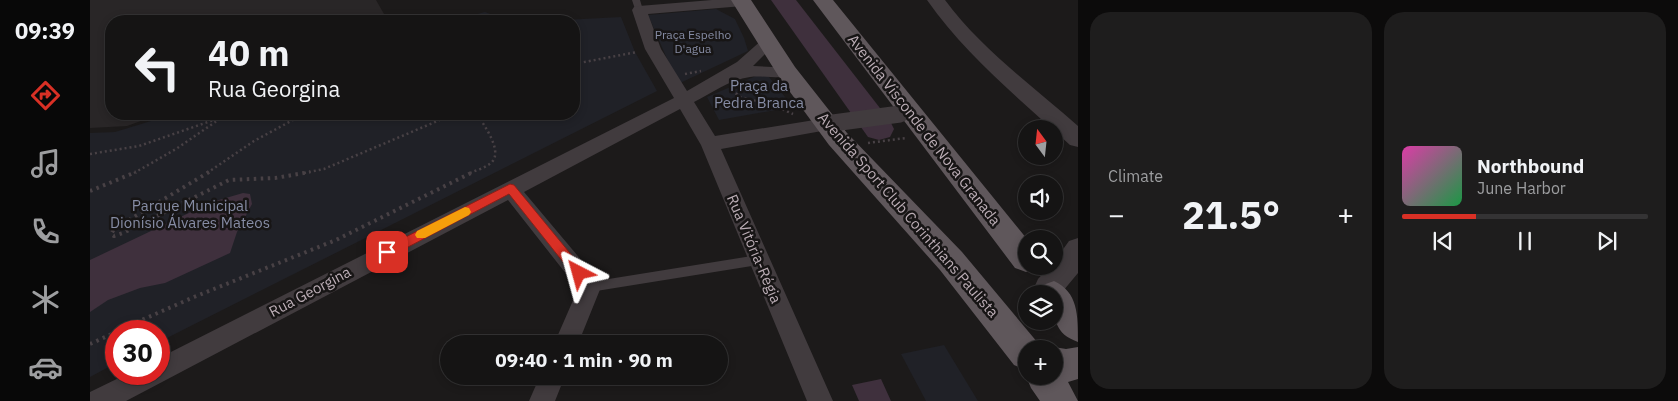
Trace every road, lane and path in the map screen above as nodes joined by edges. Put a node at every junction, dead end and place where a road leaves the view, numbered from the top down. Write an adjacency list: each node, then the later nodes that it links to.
1 (822, 0): 12 (main road, Avenida Visconde de Nova Granada)
2 (936, 0): 21 (street)
3 (742, 1): 4 (street); 5 (main road, Avenida Sport Club Corinthians Paulista)
4 (638, 5): 6 (street, Rua Vitória-Régia)
5 (769, 42): 8 (main road, Avenida Sport Club Corinthians Paulista); 10 (street, Rua Georgina)
6 (653, 49): 7 (path); 11 (street, Rua Vitória-Régia)
7 (580, 63)
8 (787, 72): 10 (street, Rua Georgina); 19 (main road, Avenida Sport Club Corinthians Paulista)
9 (682, 75): 10 (path)
10 (724, 78): 11 (street, Rua Georgina); 13 (path)
11 (684, 100): 22 (street, Rua Vitória-Régia); 25 (street, Rua Georgina)
12 (905, 113): 19 (street, bridge); 28 (main road, Avenida Visconde de Nova Granada)
13 (795, 115)
14 (213, 120): 24 (path)
15 (218, 120): 26 (path)
16 (293, 120): 17 (path)
17 (440, 120)
18 (480, 120): 33 (path)
19 (830, 124): 22 (street); 35 (main road, Avenida Sport Club Corinthians Paulista)
20 (905, 137): 23 (path)
21 (1078, 139)
22 (710, 144): 29 (street, Rua Vitória-Régia)
23 (859, 144)
24 (90, 154)
25 (510, 188): 31 (street); 42 (street, Rua Georgina)
26 (90, 191)
27 (1078, 249): 30 (street)
28 (1018, 250)
29 (758, 260): 31 (lane); 49 (street, Rua Vitória-Régia)
30 (1048, 285)
31 (590, 287): 36 (street)
32 (1063, 307): 34 (main road)
33 (143, 320)
34 (1078, 327)
35 (1006, 328): 38 (main road); 40 (main road, Avenida Sport Club Corinthians Paulista)
36 (570, 335)
37 (105, 337): 39 (path)
38 (1020, 340)
39 (90, 344)
40 (1018, 344)
41 (1078, 363): 43 (main road)
42 (170, 365)
43 (1063, 365)
44 (131, 385): 47 (street)
45 (549, 385): 48 (street)
46 (1049, 385): 50 (main road)
47 (99, 401)
48 (542, 401)
49 (820, 401)
50 (1061, 401)

